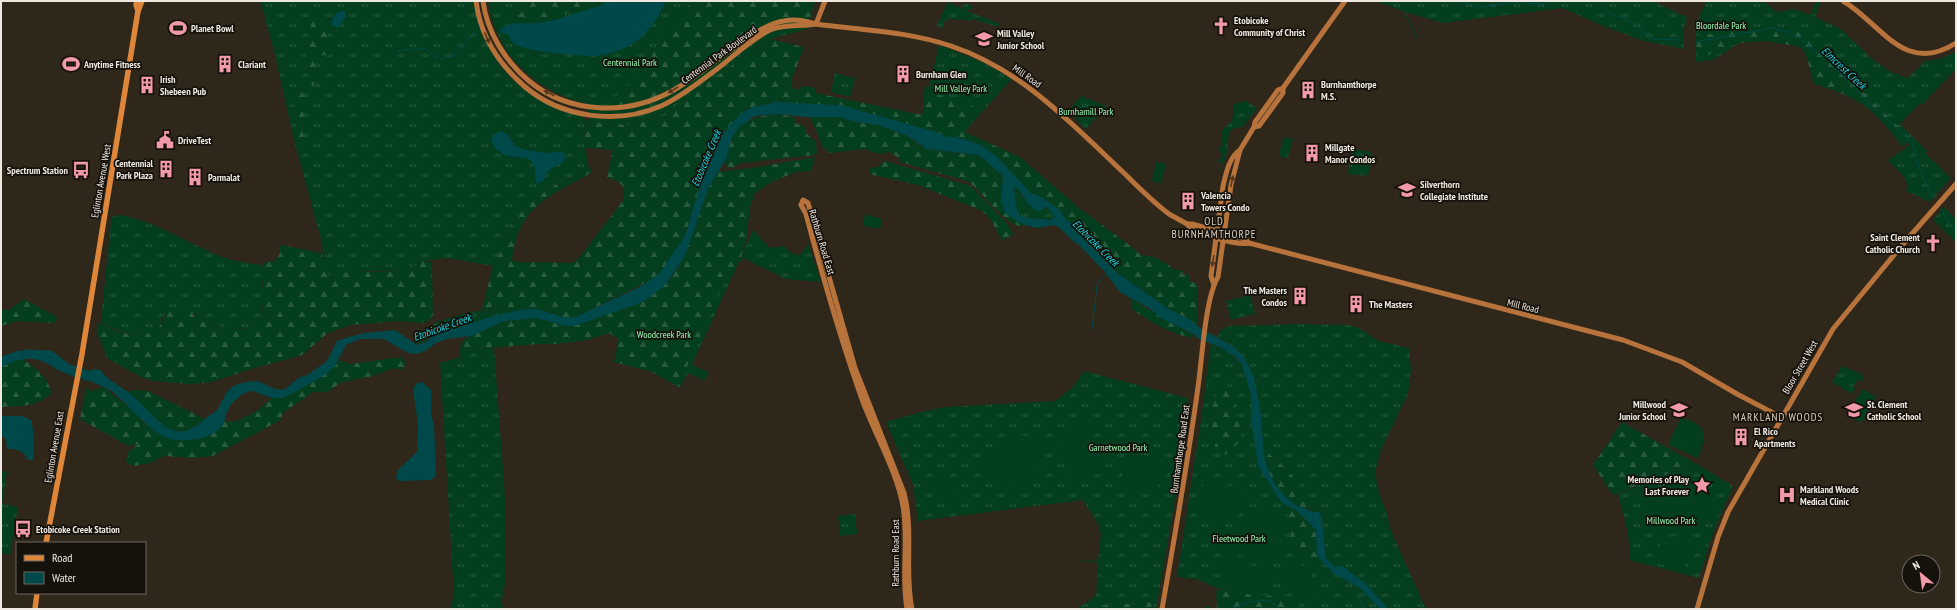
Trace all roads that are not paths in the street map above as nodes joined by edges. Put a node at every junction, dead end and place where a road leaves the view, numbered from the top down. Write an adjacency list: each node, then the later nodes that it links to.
1 (137, 1): 8 (main road, Eglinton Avenue West)
2 (142, 1): 8 (main road, Eglinton Avenue West)
3 (476, 1): 9 (street, Centennial Park Boulevard, one-way to 9)
4 (484, 1): 9 (street, Centennial Park Boulevard, one-way to 4)
5 (825, 1): 9 (street)
6 (1345, 1): 11 (street)
7 (1843, 1): 10 (street)
8 (138, 11): 20 (main road, Eglinton Avenue West)
9 (816, 24): 13 (street, Mill Road)
10 (1956, 43)
11 (1240, 150): 14 (street); 15 (street, one-way to 11)
12 (1956, 184): 21 (street, Bloor Street West)
13 (1187, 224): 14 (street, Mill Road); 16 (street, Mill Road)
14 (1218, 231): 15 (street, Mill Road); 16 (street)
15 (1225, 233): 17 (street); 18 (street, Mill Road)
16 (1217, 238): 17 (street, Mill Road); 19 (street, one-way to 19)
17 (1224, 240): 18 (street, Mill Road); 19 (street)
18 (1248, 243): 21 (street, Mill Road)
19 (1214, 284): 27 (street, Burnhamthorpe Road East)
20 (82, 354): 22 (main road, Eglinton Avenue East)
21 (1781, 417): 28 (street, Bloor Street West)
22 (46, 542)
23 (37, 594): 24 (main road)
24 (34, 609)
25 (907, 609): 26 (street, Rathburn Road East)
26 (912, 609)
27 (1162, 609)
28 (1697, 609)

